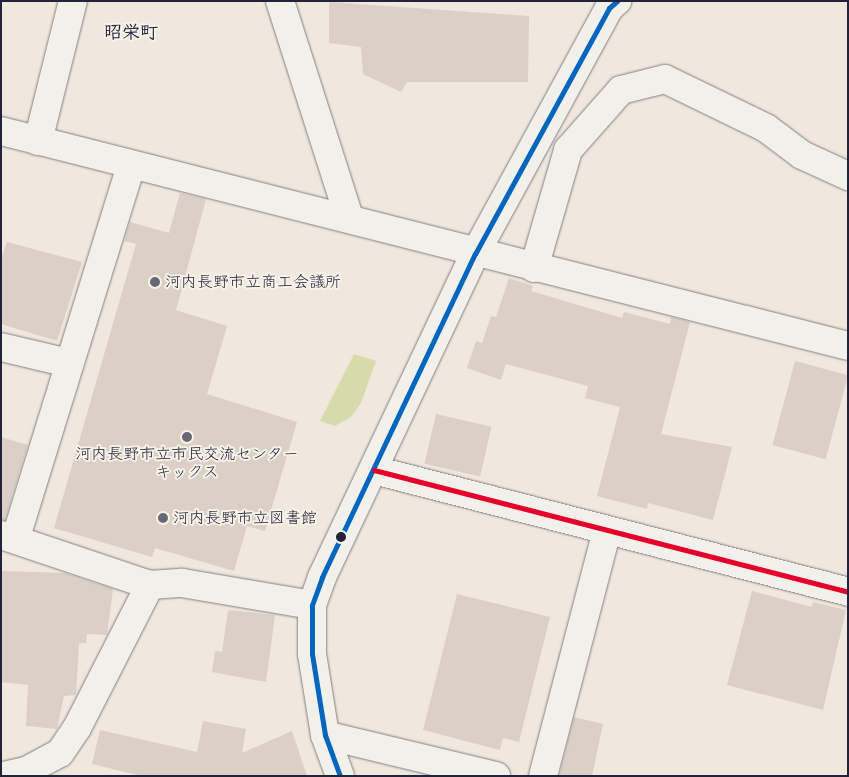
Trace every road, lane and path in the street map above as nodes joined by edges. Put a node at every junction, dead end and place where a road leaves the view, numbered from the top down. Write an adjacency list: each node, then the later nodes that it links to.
1 (73, 1): 5 (street)
2 (280, 1): 8 (street)
3 (617, 1): 9 (street)
4 (1, 131): 5 (street)
5 (38, 141): 6 (street)
6 (131, 166): 8 (street); 13 (street)
7 (848, 176): 10 (street)
8 (349, 217): 9 (street)
9 (475, 254): 10 (street); 14 (street)
10 (534, 268): 11 (street)
11 (848, 346)
12 (1, 347): 13 (street)
13 (68, 363): 16 (street)
14 (374, 470): 15 (street); 19 (street)
15 (607, 530): 18 (street); 24 (street)
16 (9, 536): 17 (street)
17 (150, 585): 19 (street); 21 (street)
18 (848, 592)
19 (312, 605): 20 (street)
20 (325, 735): 22 (street); 23 (street)
21 (4, 776)
22 (340, 776)
23 (496, 776)
24 (543, 776)

